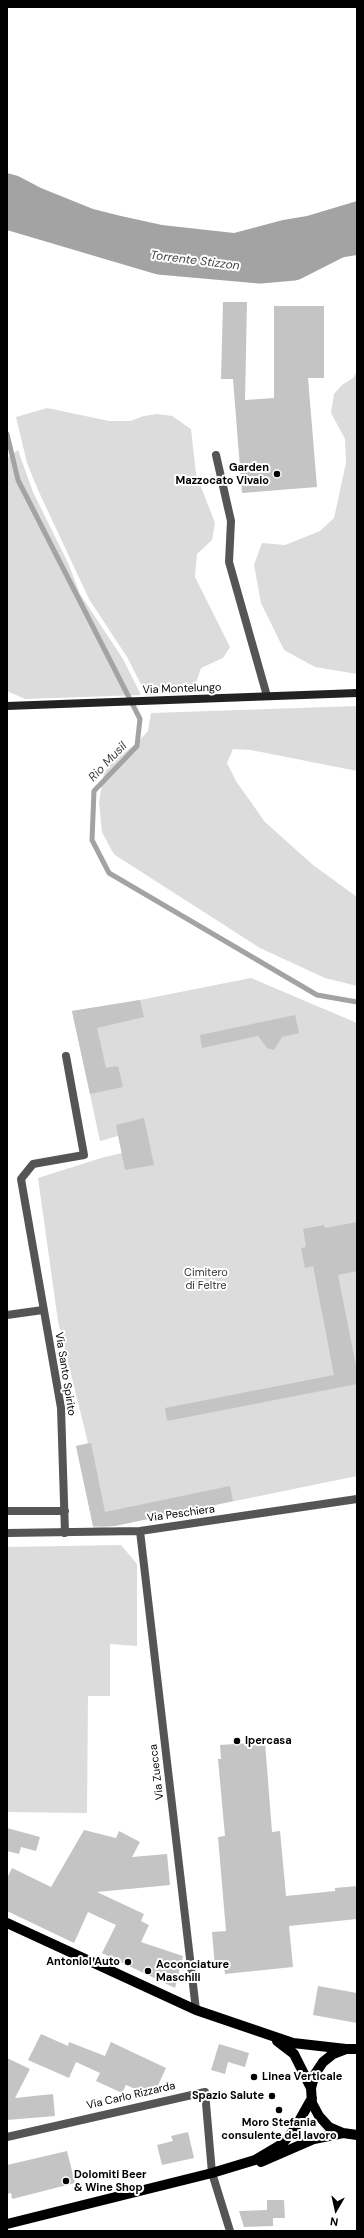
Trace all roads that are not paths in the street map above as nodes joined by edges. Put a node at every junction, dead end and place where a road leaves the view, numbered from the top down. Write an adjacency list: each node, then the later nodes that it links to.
1 (216, 455): 3 (street)
2 (357, 693): 3 (street, Via Montelungo)
3 (268, 696): 4 (street, Via Montelungo)
4 (7, 706)
5 (66, 1056): 6 (street, Via Santo Spirito)
6 (43, 1310): 7 (street); 10 (street, Via Santo Spirito)
7 (7, 1314)
8 (357, 1499): 11 (street, Via Peschiera)
9 (7, 1511): 10 (street)
10 (65, 1511): 13 (street, Via Santo Spirito)
11 (140, 1531): 13 (street, Via Peschiera); 15 (street, Via Zuecca)
12 (7, 1533): 13 (street, Via Peschiera)
13 (65, 1533)
14 (7, 1923): 15 (main road)
15 (196, 2010): 16 (main road)
16 (271, 2037): 17 (main road); 19 (main road)
17 (346, 2049): 18 (main road); 19 (main road)
18 (357, 2049)
19 (311, 2093): 20 (main road); 23 (main road)
20 (343, 2133): 21 (main road); 23 (main road)
21 (357, 2134)
22 (7, 2138): 24 (street, Via Carlo Rizzarda)
23 (239, 2165): 24 (main road)
24 (212, 2173): 25 (main road); 26 (street)
25 (7, 2224)
26 (230, 2231)

